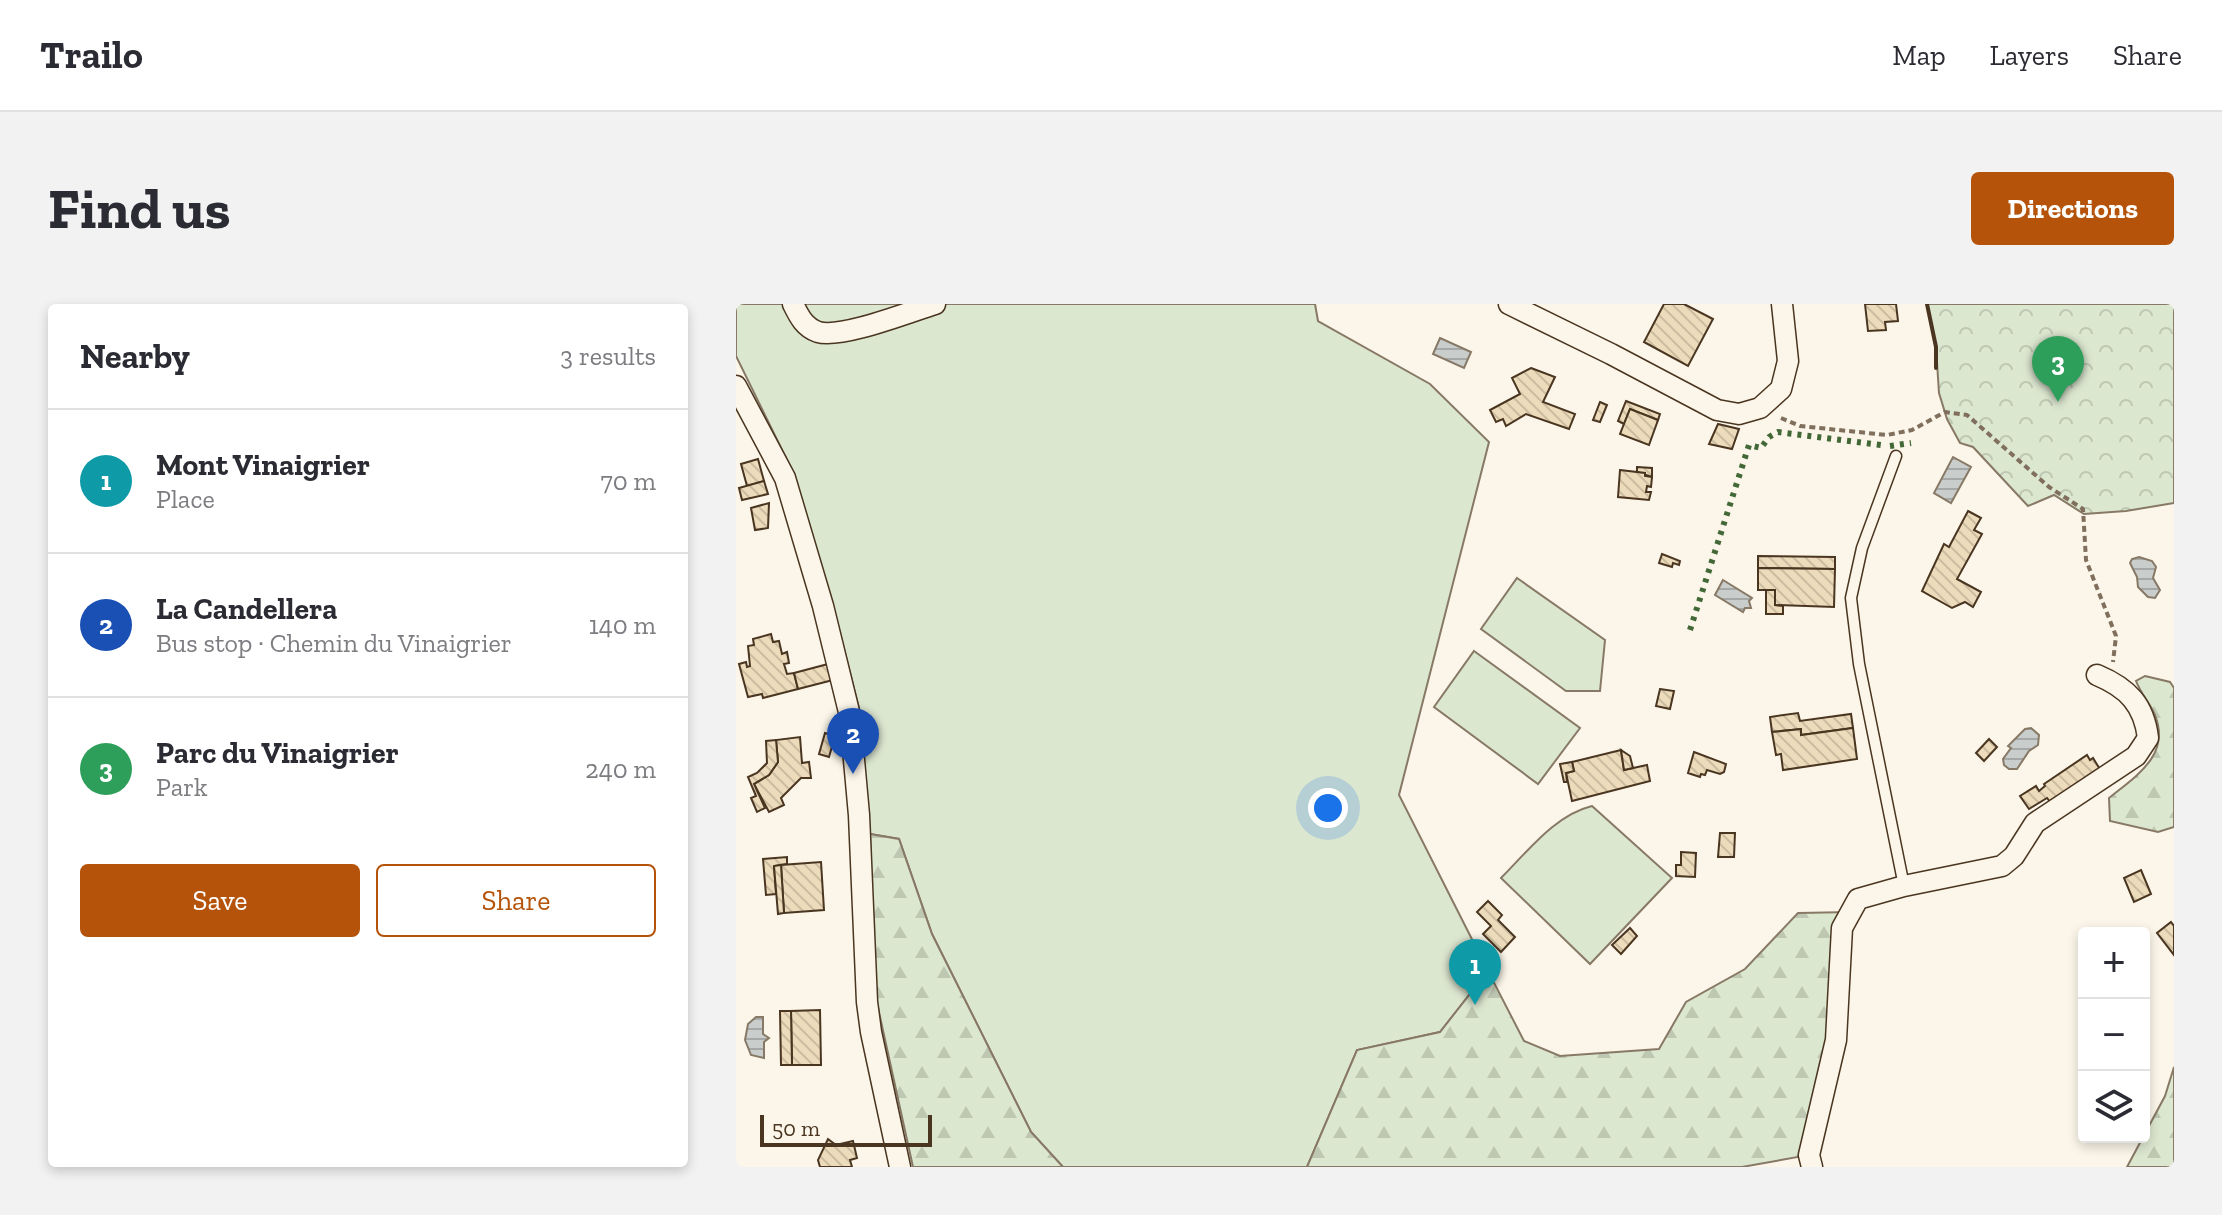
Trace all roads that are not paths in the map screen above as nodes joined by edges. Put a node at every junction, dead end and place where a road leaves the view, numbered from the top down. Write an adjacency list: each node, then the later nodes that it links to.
1 (793, 304): 2 (street)
2 (935, 304)
3 (1509, 304): 4 (street)
4 (1782, 304)
5 (736, 386): 9 (street)
6 (1896, 456): 8 (lane)
7 (2103, 678): 8 (street)
8 (1904, 886): 10 (street)
9 (900, 1167)
10 (1812, 1167)

